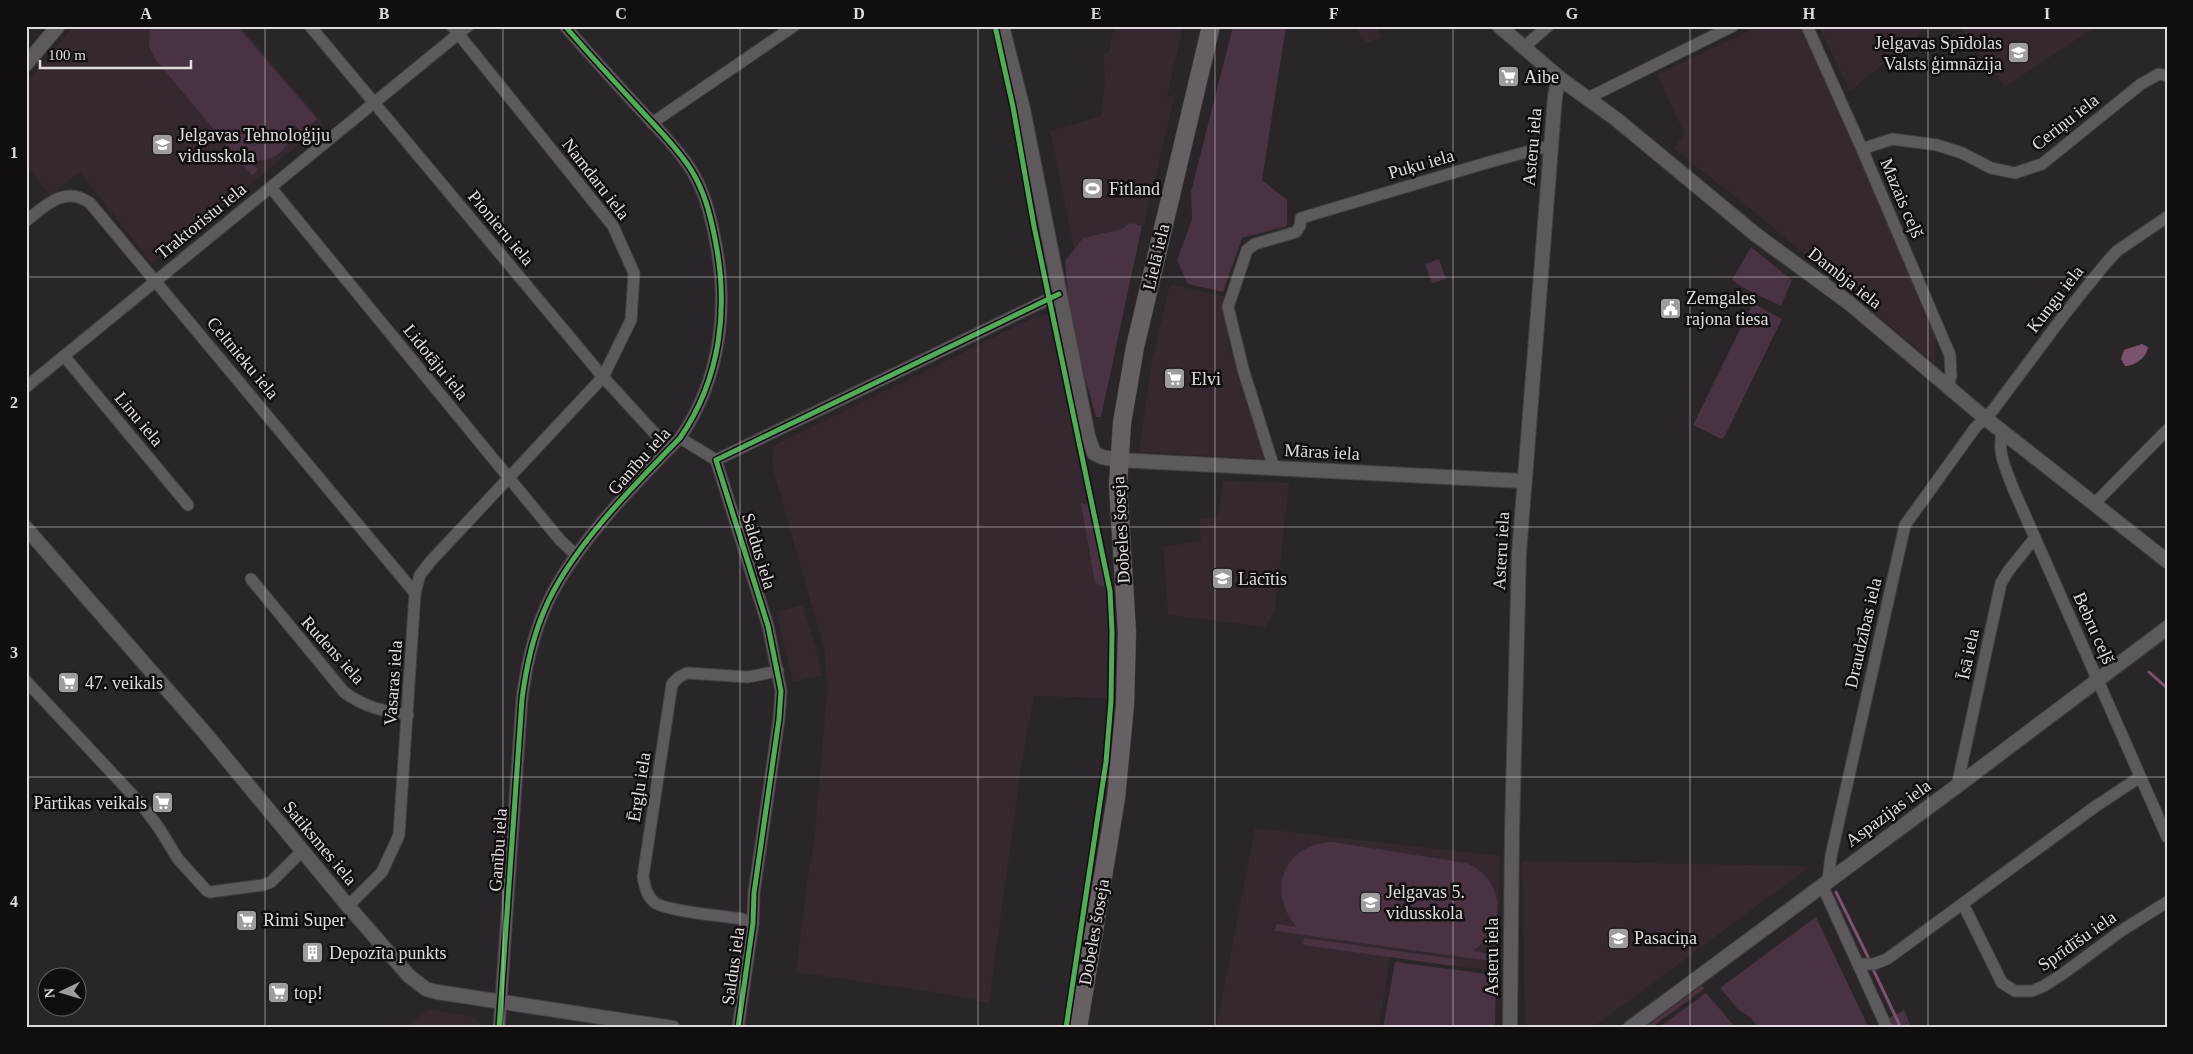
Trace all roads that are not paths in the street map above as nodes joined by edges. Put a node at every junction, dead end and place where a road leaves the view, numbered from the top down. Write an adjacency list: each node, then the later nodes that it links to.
1 (58, 26): 14 (street)
2 (310, 26): 18 (street, Pionieru iela)
3 (468, 26): 12 (street, Traktoristu iela)
4 (565, 26): 19 (street, Ganību iela)
5 (794, 26): 19 (street)
6 (1002, 26): 26 (street, Dobeles šoseja)
7 (1211, 26): 37 (main road, Lielā iela)
8 (1499, 26): 13 (street, Dambja iela)
9 (1548, 26): 13 (street)
10 (1732, 26): 17 (street)
11 (1806, 26): 21 (street, Mazais ceļš)
12 (455, 30): 18 (street, Traktoristu iela); 28 (street, Namdaru iela)
13 (1524, 46): 16 (street, Dambja iela)
14 (26, 64)
15 (2167, 76): 21 (street, Ceriņu iela)
16 (1562, 80): 17 (street, Dambja iela); 20 (street, Asteru iela)
17 (1588, 98): 29 (street, Dambja iela)
18 (375, 104): 22 (street, Traktoristu iela); 28 (street, Pionieru iela)
19 (652, 123): 34 (street, Ganību iela)
20 (1551, 148): 38 (street, Puķu iela); 40 (street, Asteru iela)
21 (1862, 149): 29 (street, Mazais ceļš)
22 (271, 188): 25 (street, Traktoristu iela); 39 (street, Lidotāju iela)
23 (2167, 217): 31 (street, Kungu iela)
24 (26, 221): 25 (street, Celtnieku iela)
25 (156, 280): 27 (street, Traktoristu iela); 48 (street, Celtnieku iela)
26 (1059, 294): 36 (street); 37 (street, Dobeles šoseja)
27 (64, 356): 30 (street, Traktoristu iela); 41 (street, Linu iela)
28 (604, 377): 35 (street, Pionieru iela); 39 (street, Namdaru iela)
29 (1948, 386): 31 (street, Dambja iela)
30 (26, 387)
31 (1985, 418): 33 (street, Dambja iela); 58 (street, Draudzības iela)
32 (2167, 430): 42 (street)
33 (2003, 431): 42 (street, Dambja iela); 44 (street, Bebru ceļš)
34 (680, 438): 35 (street, Ganību iela); 36 (street)
35 (669, 449): 45 (street, Ganību iela)
36 (716, 460): 50 (street, Saldus iela)
37 (1118, 460): 38 (street, Māras iela); 68 (main road, Dobeles šoseja)
38 (1274, 468): 40 (street, Māras iela)
39 (508, 478): 45 (street, Lidotāju iela); 48 (street, Vasaras iela)
40 (1523, 481): 69 (street, Asteru iela)
41 (188, 504)
42 (2094, 504): 46 (street, Dambja iela)
43 (28, 534): 57 (street, Satiksmes iela)
44 (2034, 539): 52 (street, Bebru ceļš); 55 (street, Īsā iela)
45 (576, 555): 64 (street, Ganību iela)
46 (2167, 561)
47 (251, 579): 53 (street, Rudens iela)
48 (415, 593): 53 (street, Vasaras iela)
49 (2167, 628): 52 (street, Aspazijas iela)
50 (778, 671): 62 (street, Saldus iela); 62 (street, Ērgļu iela)
51 (26, 681): 57 (street)
52 (2098, 681): 54 (street, Bebru ceļš); 55 (street, Aspazijas iela)
53 (408, 715): 61 (street, Vasaras iela)
54 (2140, 777): 56 (street, Bebru ceļš); 60 (street)
55 (1957, 786): 58 (street, Aspazijas iela)
56 (2167, 837)
57 (302, 851): 61 (street, Satiksmes iela)
58 (1825, 883): 63 (street); 70 (street, Aspazijas iela)
59 (2167, 902): 60 (street, Sprīdīšu iela)
60 (1963, 904): 63 (street)
61 (348, 906): 64 (street, Satiksmes iela)
62 (753, 923): 67 (street, Saldus iela)
63 (1858, 964): 71 (street)
64 (501, 1003): 65 (street, Ganību iela); 66 (street, Satiksmes iela)
65 (499, 1028)
66 (673, 1028)
67 (738, 1028)
68 (1078, 1028)
69 (1510, 1028)
70 (1630, 1028)
71 (1887, 1028)

